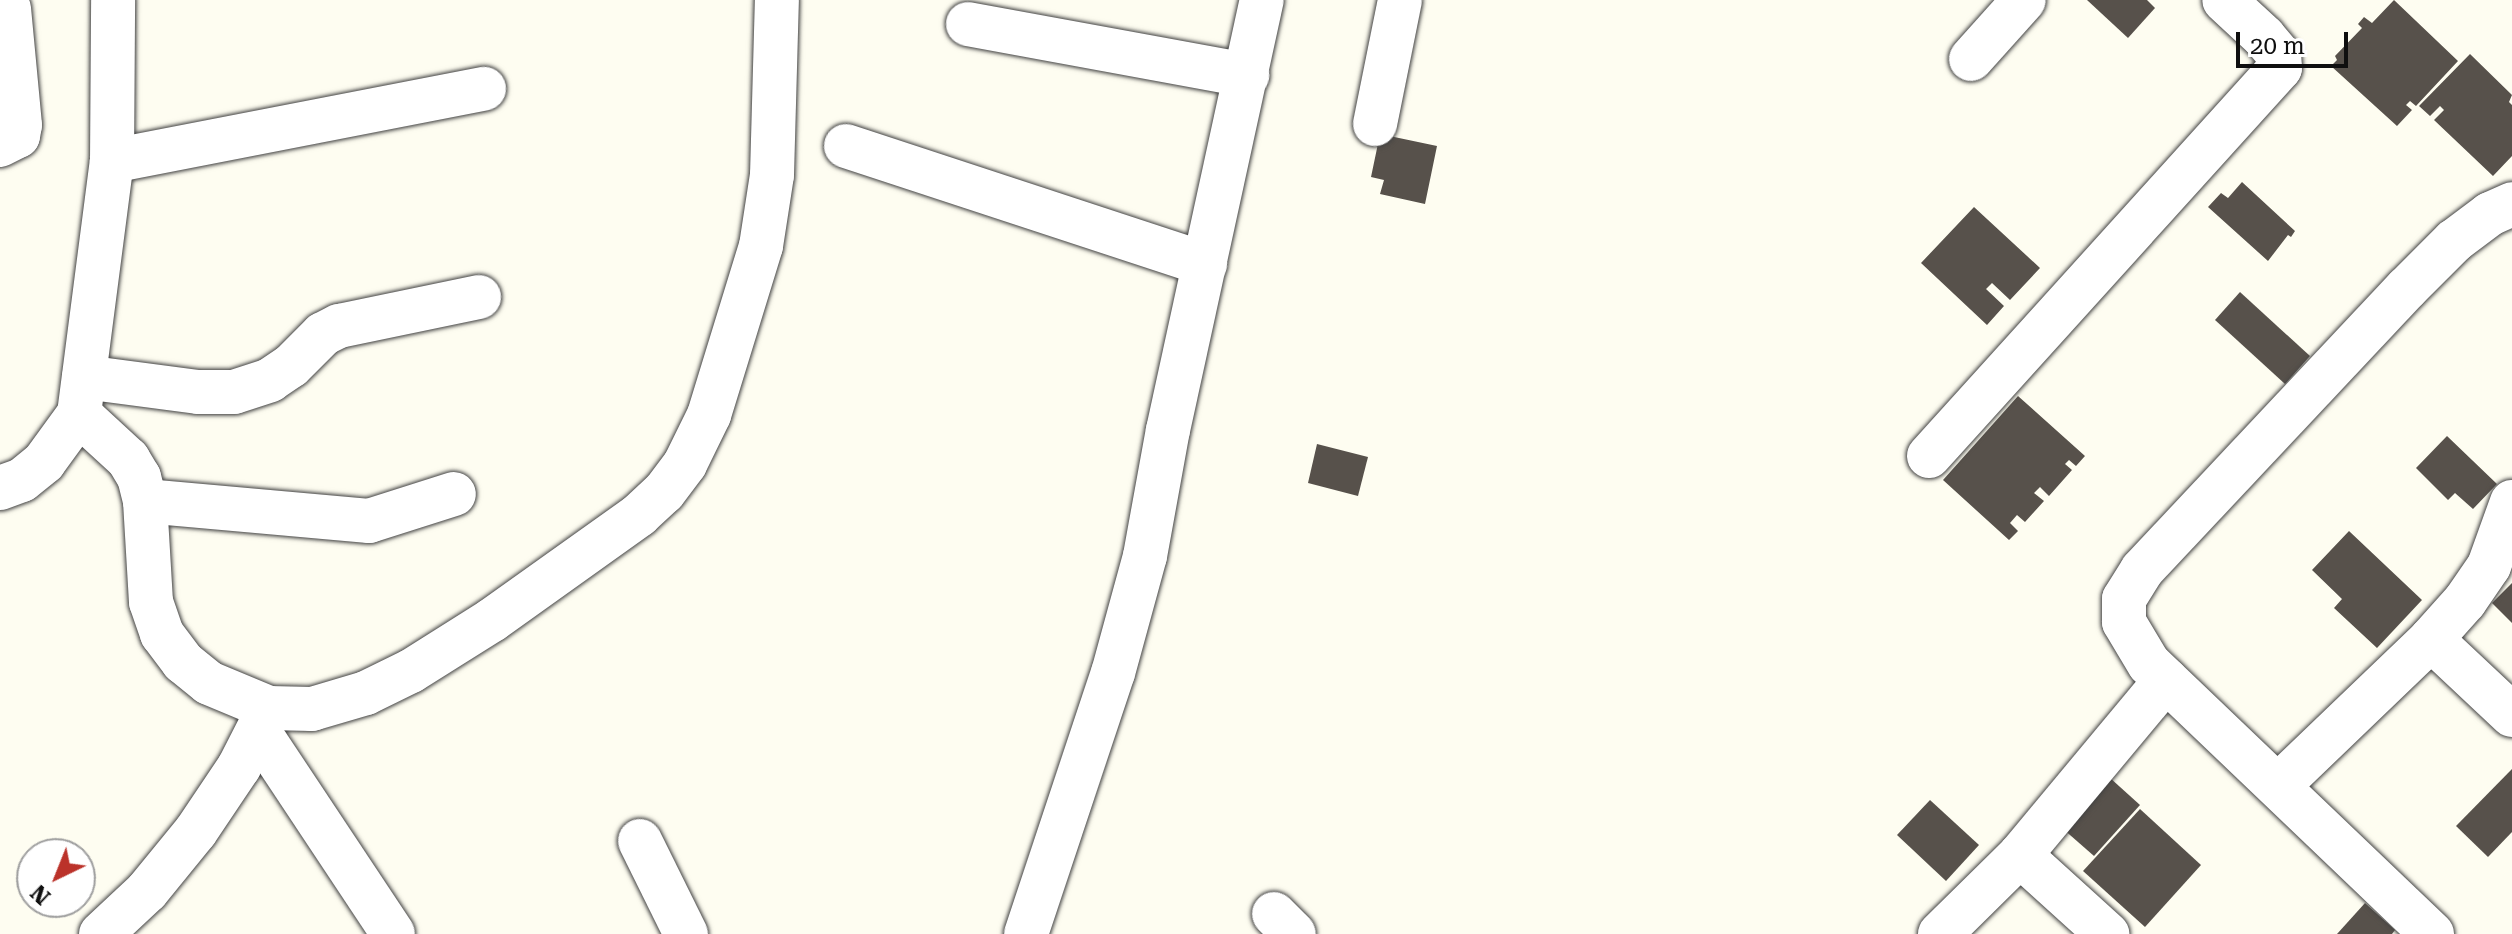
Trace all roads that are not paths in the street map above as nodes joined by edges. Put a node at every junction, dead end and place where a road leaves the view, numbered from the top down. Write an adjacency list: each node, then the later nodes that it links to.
1 (113, 0): 15 (street)
2 (777, 0): 28 (street)
3 (1262, 0): 10 (street)
4 (1400, 0): 12 (street)
5 (2024, 0): 9 (street)
6 (2224, 0): 20 (street)
7 (9, 9): 13 (street)
8 (968, 24): 10 (street)
9 (1971, 59)
10 (1247, 75): 17 (street)
11 (484, 89): 15 (street)
12 (1375, 124)
13 (0, 145)
14 (846, 146): 17 (street)
15 (112, 161): 19 (street)
16 (2512, 204): 26 (street)
17 (1205, 264): 36 (street)
18 (479, 297): 19 (street)
19 (82, 396): 21 (street); 23 (street)
20 (1929, 456)
21 (0, 488)
22 (454, 494): 23 (street)
23 (145, 501): 28 (street)
24 (2512, 502): 25 (street)
25 (2431, 639): 27 (street); 29 (street)
26 (2166, 680): 29 (street); 31 (street)
27 (2512, 715)
28 (264, 720): 32 (street); 34 (street)
29 (2279, 785): 39 (street)
30 (640, 841): 35 (street)
31 (2020, 855): 37 (street); 38 (street)
32 (143, 919): 33 (street)
33 (101, 934)
34 (393, 934)
35 (686, 934)
36 (1026, 934)
37 (1940, 934)
38 (2107, 934)
39 (2432, 934)

